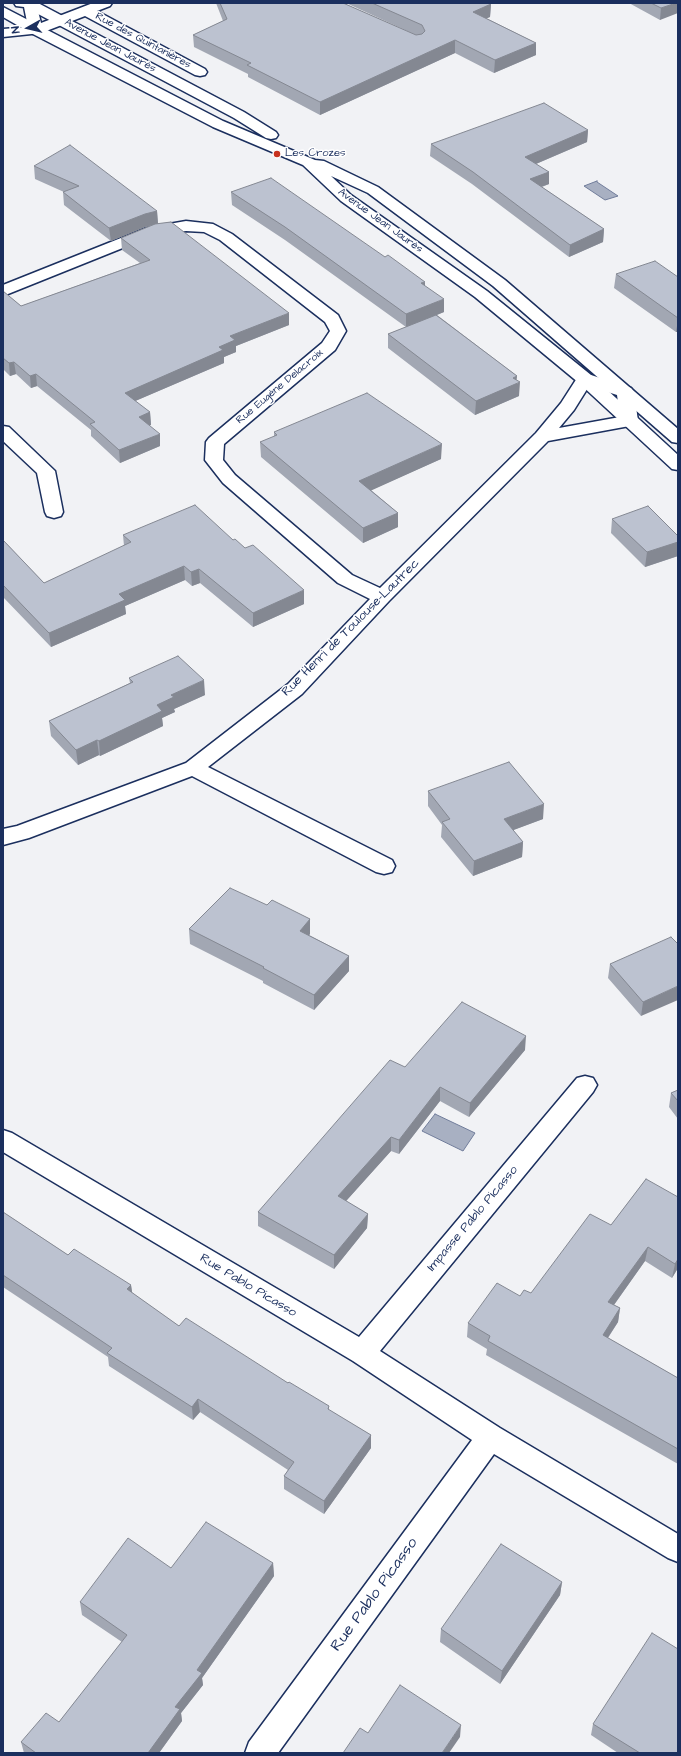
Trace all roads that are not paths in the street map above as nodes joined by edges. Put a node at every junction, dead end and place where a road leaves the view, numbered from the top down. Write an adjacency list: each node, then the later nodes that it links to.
1 (26, 3): 5 (street, Avenue Jean Jaurès); 6 (street)
2 (105, 3): 3 (street, Rue des Quintanières)
3 (85, 10): 5 (street, Rue des Quintanières); 8 (street, Rue des Quintanières)
4 (3, 11): 6 (street, Avenue Jean Jaurès)
5 (61, 20): 6 (street, Rue des Quintanières); 11 (street, Avenue Jean Jaurès)
6 (36, 30): 7 (street, Rue des Quintanières); 10 (street, Avenue Jean Jaurès)
7 (3, 33)
8 (200, 72)
9 (3, 291): 18 (street, Rue Eugène Delacroix)
10 (585, 379): 11 (street); 12 (street, Avenue Jean Jaurès); 14 (street, Rue Henri de Toulouse-Lautrec)
11 (625, 392): 12 (street); 15 (street, Avenue Jean Jaurès)
12 (628, 421): 14 (street); 16 (street, Avenue Jean Jaurès)
13 (3, 431): 17 (street)
14 (542, 437): 18 (street, Rue Henri de Toulouse-Lautrec)
15 (678, 438)
16 (678, 465)
17 (54, 512)
18 (382, 597): 19 (street, Rue Henri de Toulouse-Lautrec)
19 (193, 768): 20 (street, Rue Henri de Toulouse-Lautrec); 21 (street)
20 (3, 837)
21 (384, 866)
22 (585, 1085): 24 (street, Impasse Pablo Picasso)
23 (3, 1140): 24 (street, Rue Pablo Picasso)
24 (362, 1353): 25 (street, Rue Pablo Picasso)
25 (490, 1437): 26 (street, Rue Pablo Picasso); 27 (street, Rue Pablo Picasso)
26 (678, 1549)
27 (260, 1753)

